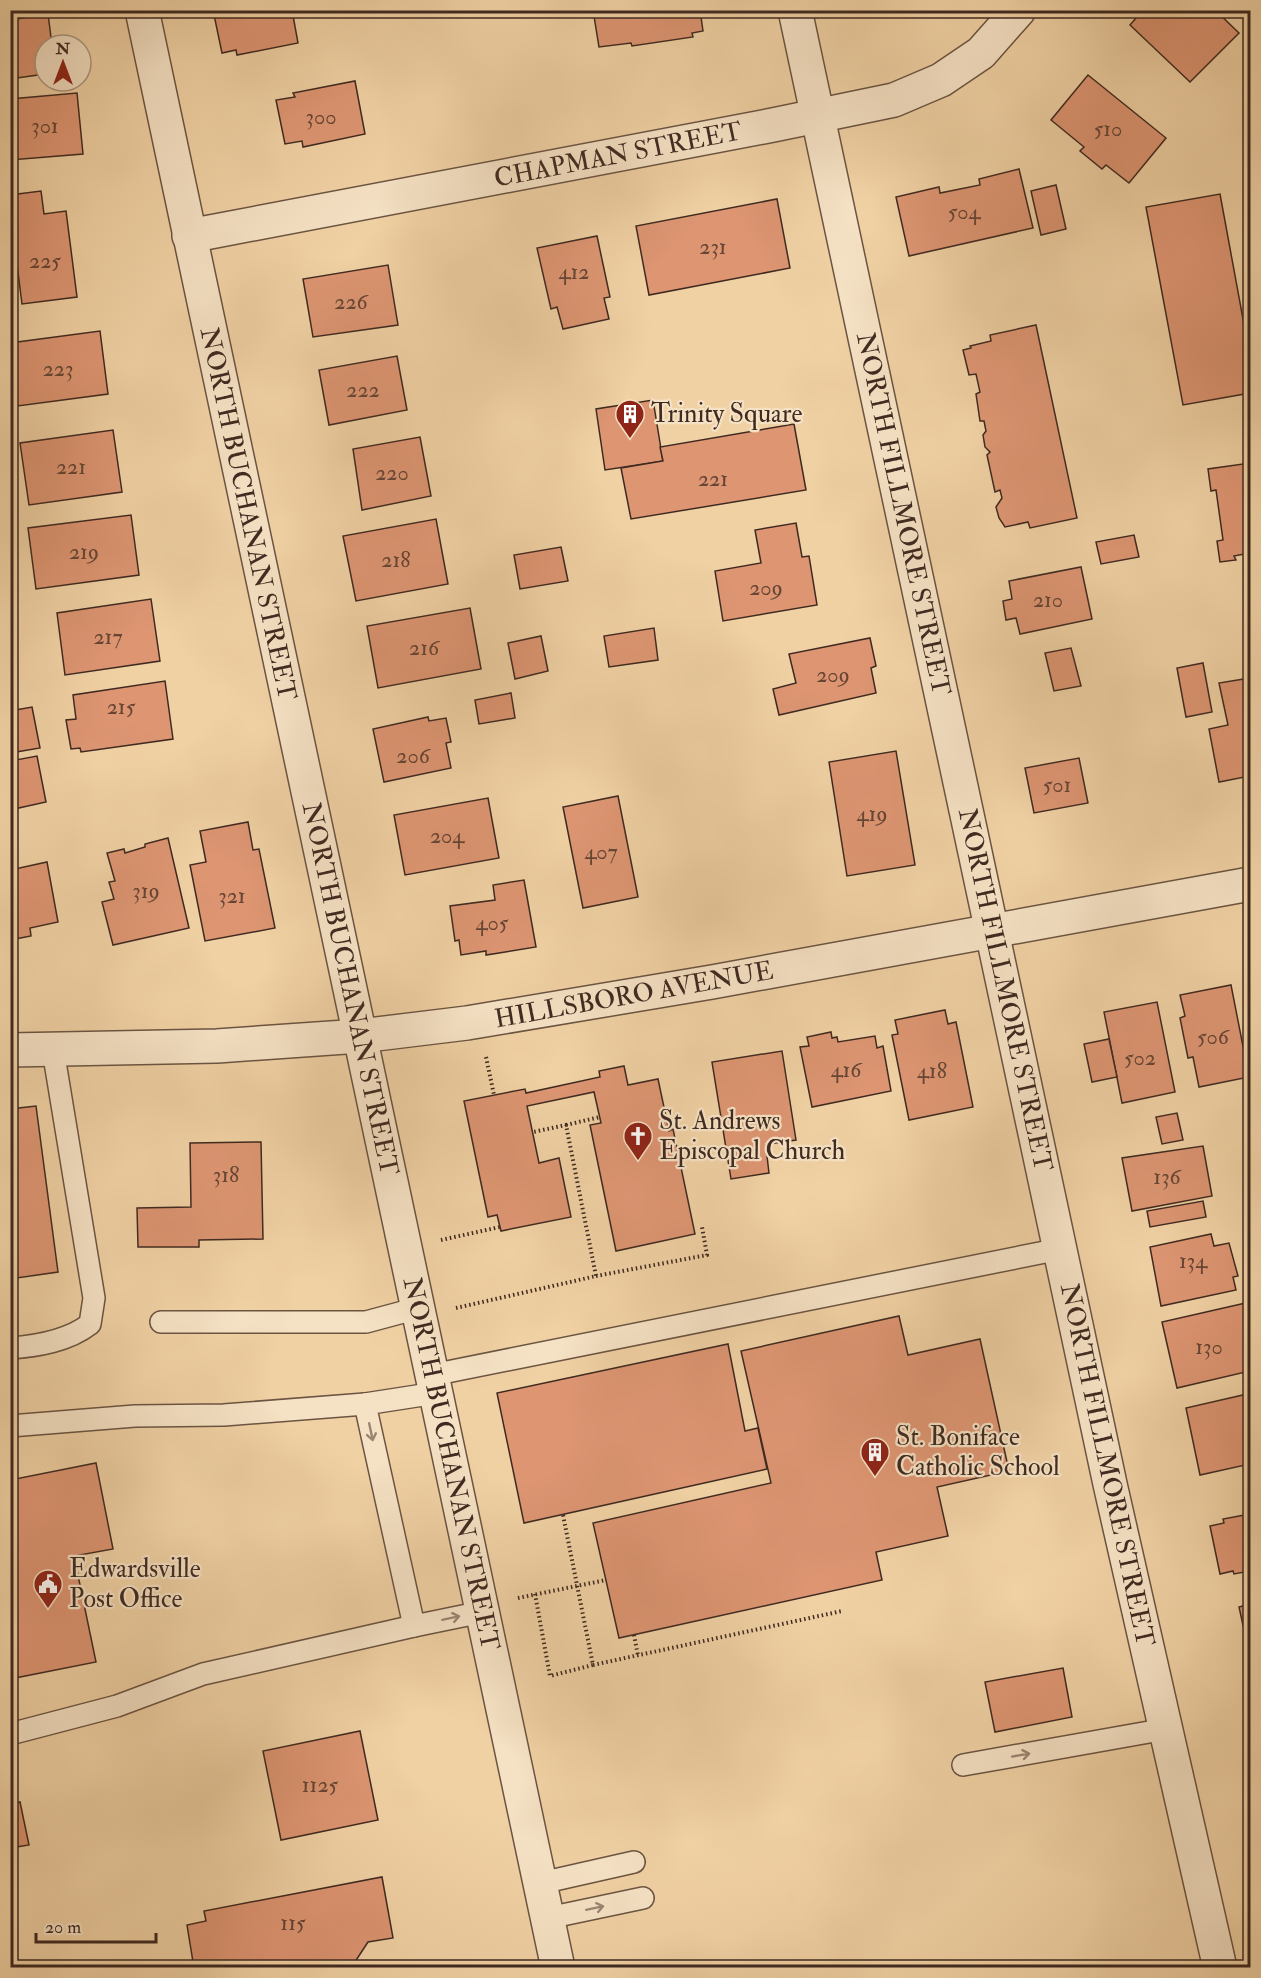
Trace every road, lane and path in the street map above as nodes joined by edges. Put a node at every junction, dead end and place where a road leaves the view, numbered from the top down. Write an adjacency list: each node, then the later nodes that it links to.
1 (142, 10): 5 (street, NORTH BUCHANAN STREET)
2 (795, 10): 4 (street, NORTH FILLMORE STREET)
3 (1019, 10): 4 (street, CHAPMAN STREET)
4 (817, 116): 5 (street, CHAPMAN STREET); 7 (street, NORTH FILLMORE STREET)
5 (189, 236): 8 (street, NORTH BUCHANAN STREET)
6 (1251, 884): 7 (street, HILLSBORO AVENUE)
7 (992, 931): 8 (street, HILLSBORO AVENUE); 19 (street, NORTH FILLMORE STREET)
8 (360, 1036): 10 (street, HILLSBORO AVENUE); 21 (street, NORTH BUCHANAN STREET)
9 (10, 1050): 10 (street, HILLSBORO AVENUE)
10 (53, 1050): 23 (lane)
11 (485, 1056): 12 (path)
12 (494, 1095)
13 (600, 1117): 14 (path)
14 (566, 1125): 15 (path); 20 (path)
15 (532, 1131)
16 (500, 1227): 18 (path)
17 (702, 1227): 20 (path)
18 (432, 1242)
19 (1060, 1249): 24 (lane); 38 (street, NORTH FILLMORE STREET)
20 (597, 1276): 21 (path)
21 (432, 1309): 22 (lane); 24 (street, NORTH BUCHANAN STREET)
22 (161, 1323)
23 (10, 1348)
24 (434, 1384): 25 (lane); 33 (street, NORTH BUCHANAN STREET)
25 (365, 1404): 26 (lane); 34 (lane, one-way to 34)
26 (10, 1426)
27 (563, 1515): 29 (path)
28 (606, 1580): 29 (path)
29 (577, 1587): 30 (path); 37 (path)
30 (535, 1594): 31 (path); 37 (path)
31 (529, 1595)
32 (842, 1611): 36 (path)
33 (482, 1612): 34 (lane, one-way to 33); 42 (street, NORTH BUCHANAN STREET)
34 (414, 1626): 39 (lane)
35 (634, 1635): 36 (path)
36 (638, 1656): 37 (path)
37 (593, 1665)
38 (1166, 1729): 40 (lane, one-way to 38); 46 (street, NORTH FILLMORE STREET)
39 (10, 1734)
40 (963, 1765)
41 (634, 1862): 42 (lane)
42 (541, 1883): 44 (street, NORTH BUCHANAN STREET)
43 (643, 1898): 44 (lane, one-way to 43)
44 (548, 1918): 45 (street, NORTH BUCHANAN STREET)
45 (558, 1968)
46 (1220, 1968)

